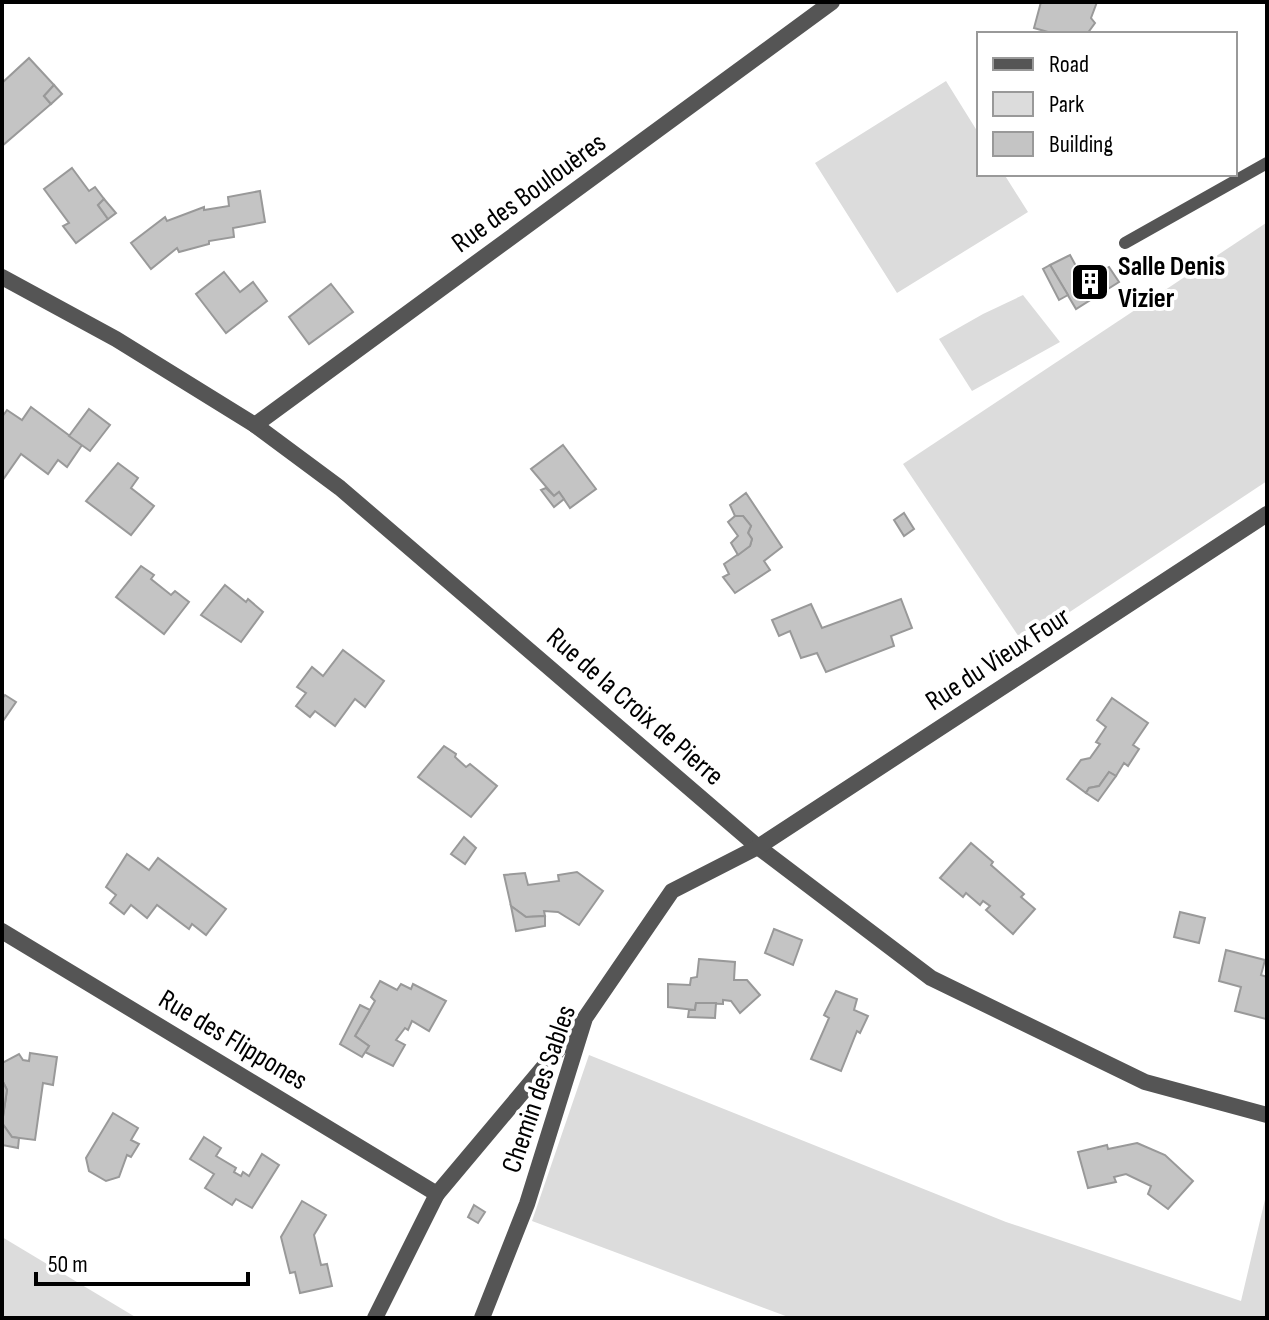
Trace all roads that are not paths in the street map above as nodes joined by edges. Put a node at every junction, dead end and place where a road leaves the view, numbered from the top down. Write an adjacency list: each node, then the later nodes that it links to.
1 (832, 2): 5 (street, Rue des Boulouères)
2 (1267, 163): 3 (lane)
3 (1125, 243)
4 (2, 277): 5 (street, Rue de la Croix de Pierre)
5 (255, 425): 7 (street, Rue de la Croix de Pierre)
6 (1267, 514): 7 (street, Rue du Vieux Four)
7 (758, 847): 9 (street, Chemin des Sables); 10 (street, Rue de la Croix de Pierre)
8 (2, 931): 11 (street, Rue des Flippones)
9 (585, 1018): 11 (street); 13 (street, Chemin des Sables)
10 (1267, 1115)
11 (437, 1194): 12 (street)
12 (375, 1318)
13 (482, 1318)

